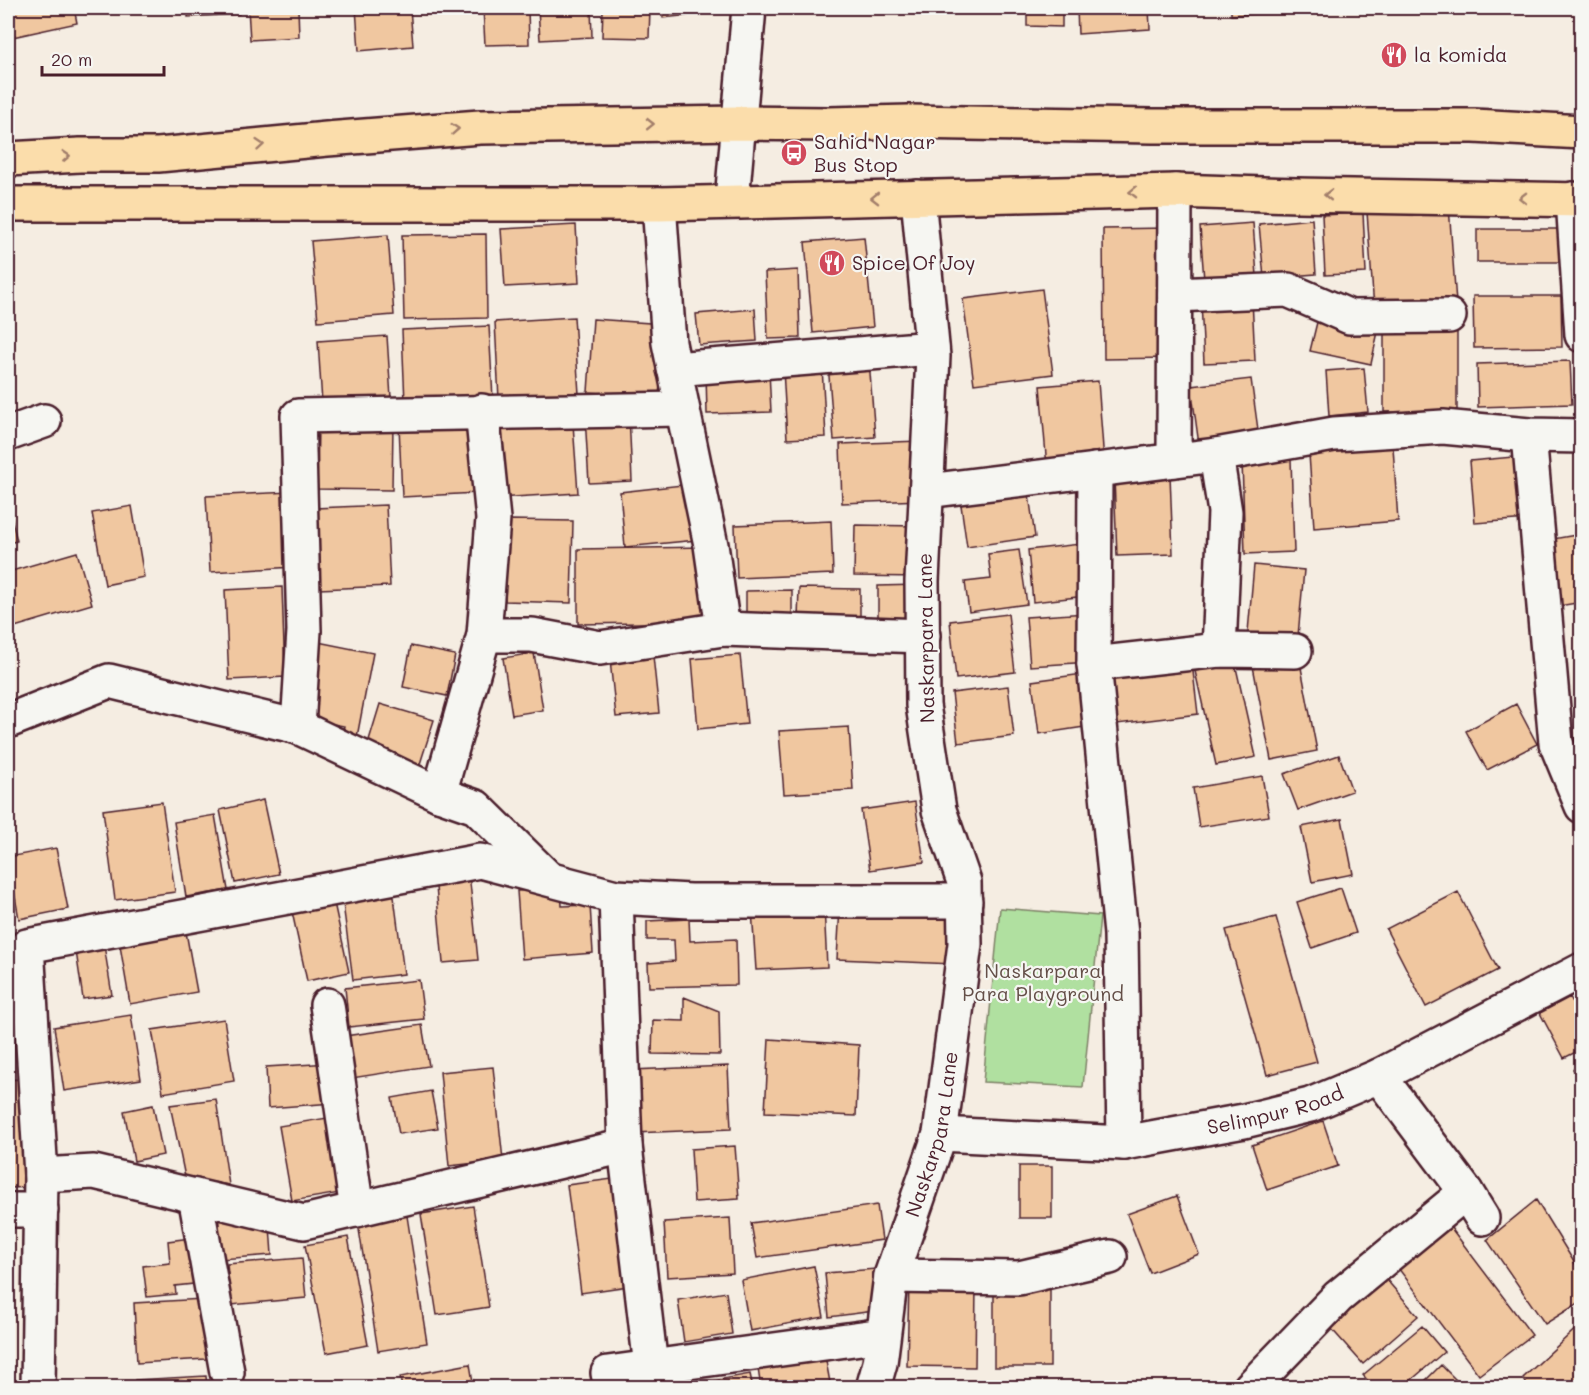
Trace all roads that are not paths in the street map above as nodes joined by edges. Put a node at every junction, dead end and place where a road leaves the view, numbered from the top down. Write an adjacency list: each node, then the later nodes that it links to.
1 (749, 8): 2 (street)
2 (739, 123): 3 (main road); 4 (main road, one-way to 2); 8 (street)
3 (1581, 132)
4 (8, 159)
5 (1175, 191): 6 (main road, one-way to 6); 7 (main road, one-way to 5); 11 (street)
6 (918, 197): 8 (main road, one-way to 8); 14 (street, Naskarpara Lane)
7 (1577, 199): 13 (street)
8 (732, 201): 10 (main road)
9 (8, 204): 10 (main road)
10 (659, 204): 15 (street)
11 (1175, 295): 12 (street); 23 (street)
12 (1449, 316)
13 (1581, 335)
14 (932, 348): 15 (street); 25 (street, Naskarpara Lane)
15 (674, 369): 16 (street)
16 (682, 409): 17 (street); 26 (street)
17 (482, 411): 27 (street); 33 (street)
18 (44, 421): 19 (street)
19 (8, 434)
20 (1529, 435): 21 (street); 22 (street); 35 (street)
21 (1581, 436)
22 (1216, 455): 23 (street); 29 (street)
23 (1174, 460): 24 (street)
24 (1095, 470): 25 (street); 31 (street)
25 (927, 491): 28 (street, Naskarpara Lane)
26 (723, 629): 27 (street); 28 (street)
27 (484, 635): 34 (street)
28 (923, 636): 38 (street, Naskarpara Lane)
29 (1219, 650): 30 (street); 31 (street)
30 (1295, 651)
31 (1094, 664): 44 (street)
32 (8, 721): 33 (street)
33 (298, 727): 34 (street)
34 (439, 794): 36 (street)
35 (1581, 806)
36 (548, 879): 37 (street); 40 (street)
37 (616, 897): 38 (street); 45 (street)
38 (965, 901): 43 (street, Naskarpara Lane)
39 (1581, 970): 42 (street, Selimpur Road)
40 (18, 980): 46 (street)
41 (327, 1005): 50 (street)
42 (1379, 1076): 44 (street, Selimpur Road); 59 (street)
43 (940, 1134): 44 (street, Selimpur Road); 52 (street, Naskarpara Lane)
44 (1124, 1143)
45 (625, 1146): 50 (street); 54 (street)
46 (41, 1175): 47 (street); 49 (street)
47 (195, 1196): 50 (street); 55 (street)
48 (8, 1210): 49 (street)
49 (41, 1210): 56 (street)
50 (357, 1210)
51 (1110, 1257): 52 (street)
52 (891, 1276): 53 (street, Naskarpara Lane)
53 (883, 1335): 54 (street); 58 (street, Naskarpara Lane)
54 (651, 1368): 57 (street)
55 (227, 1372)
56 (38, 1388)
57 (611, 1388)
58 (873, 1388)
59 (1250, 1388)

